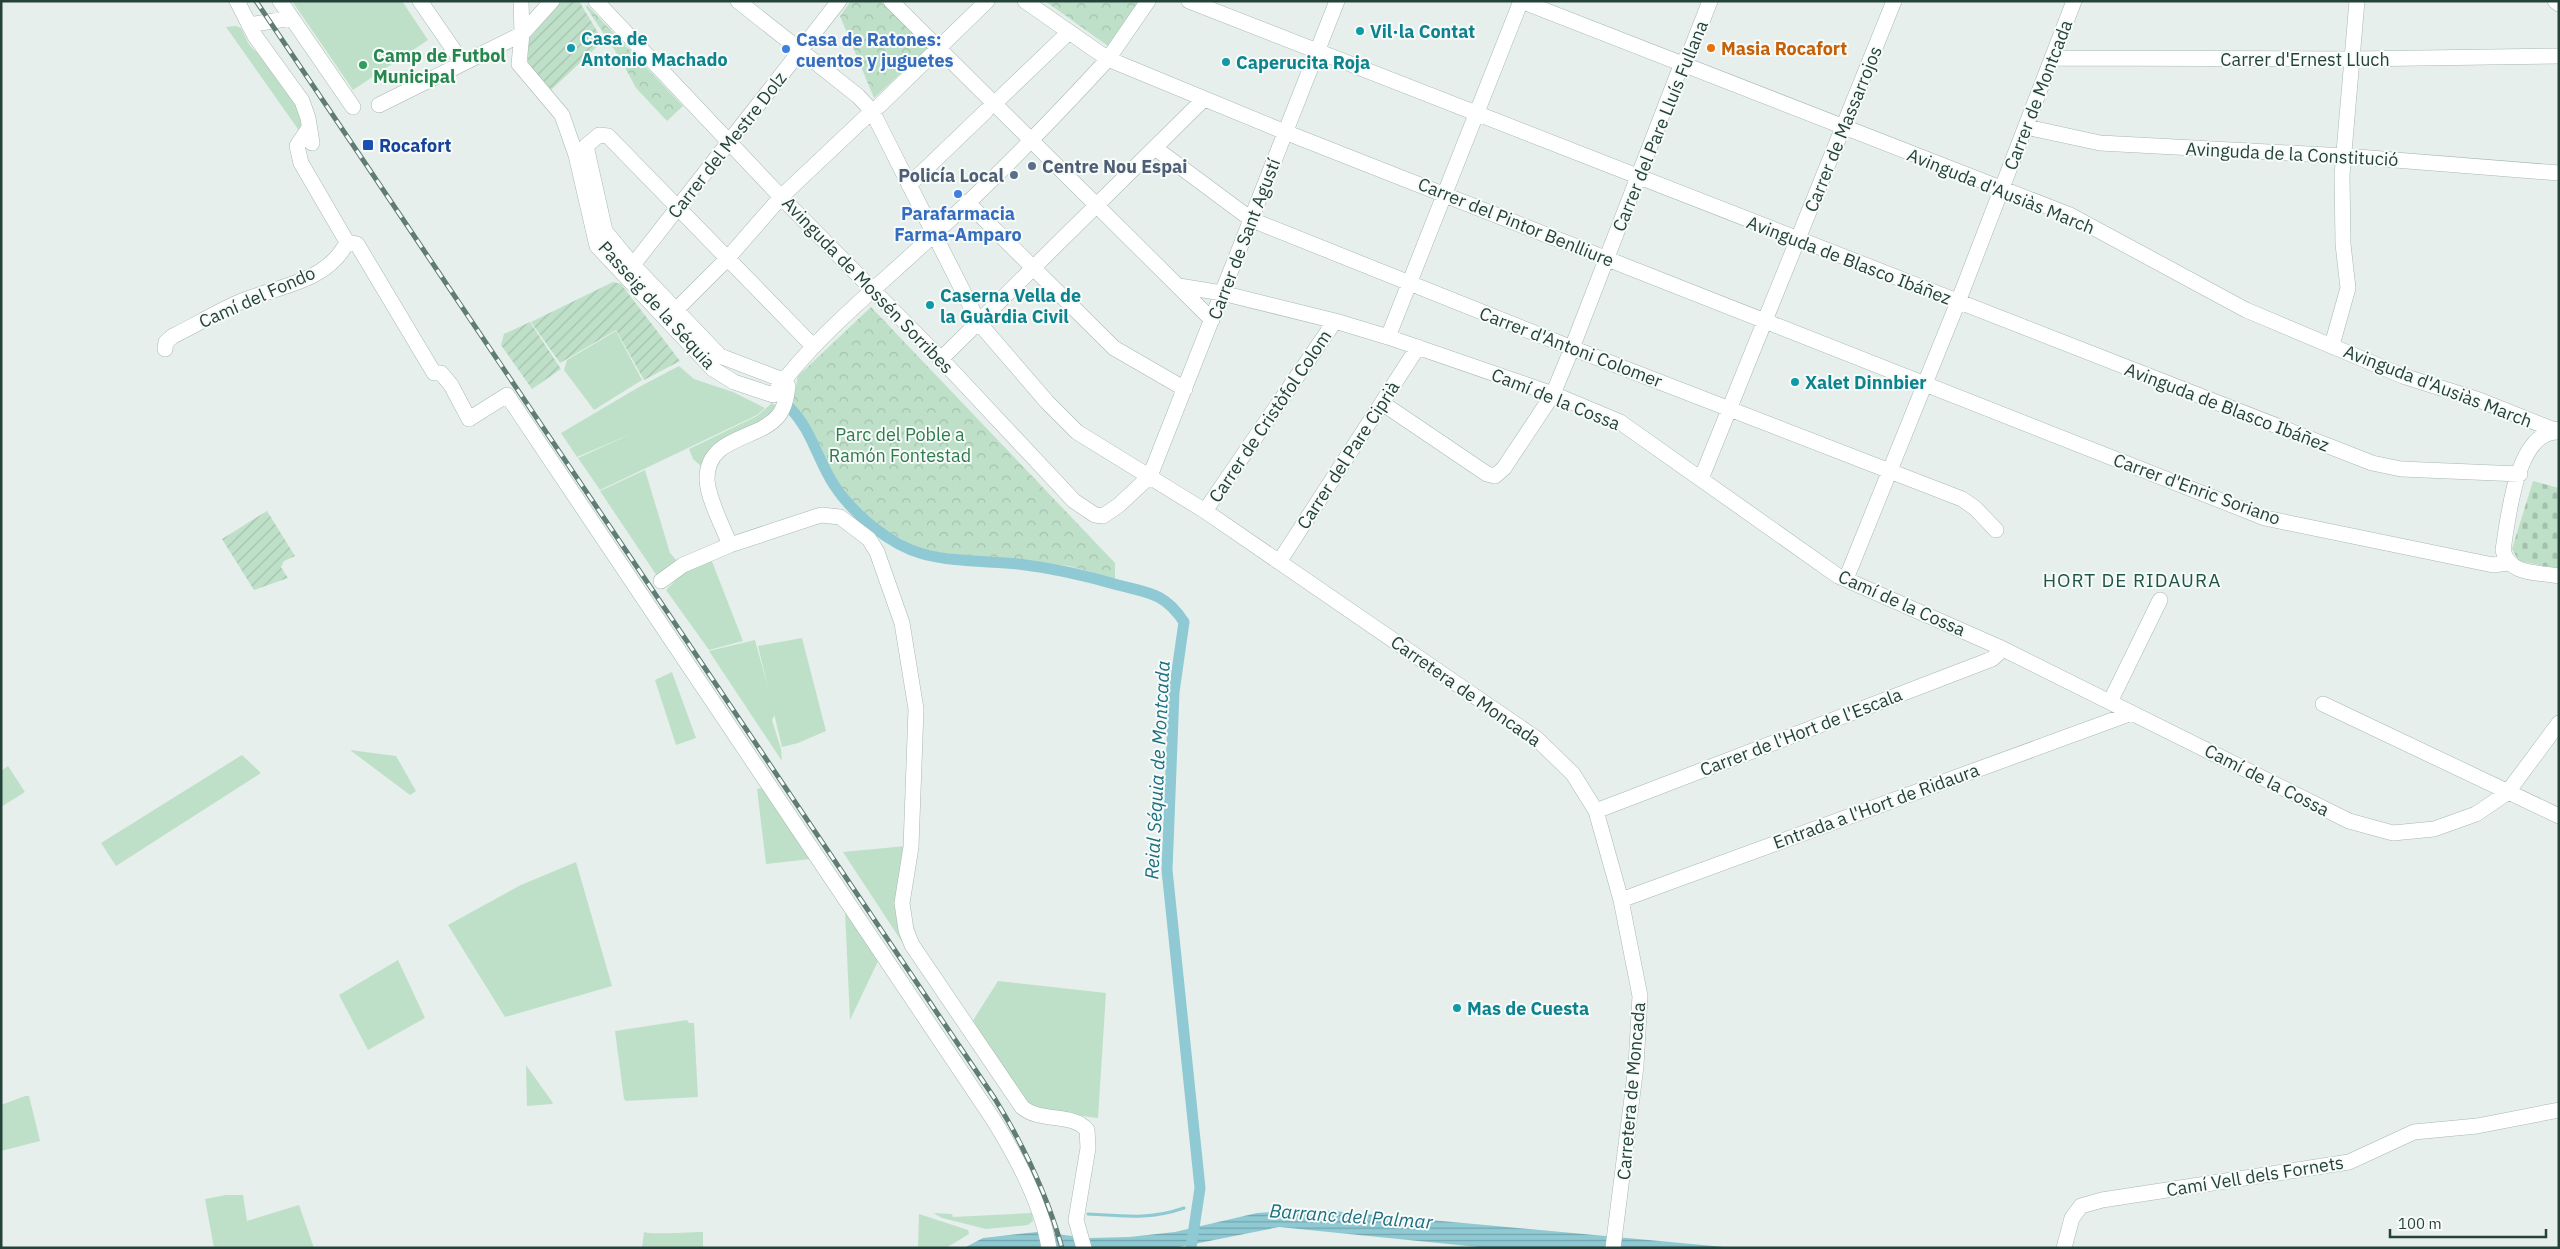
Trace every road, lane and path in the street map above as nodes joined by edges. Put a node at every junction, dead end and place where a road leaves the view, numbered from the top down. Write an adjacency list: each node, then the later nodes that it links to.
1 (237, 1): 23 (street)
2 (280, 1): 22 (street)
3 (420, 1): 33 (street)
4 (552, 1): 25 (street)
5 (596, 1): 45 (street, Avinguda de Mossén Sorribes)
6 (738, 1): 27 (street, Carretera de Moncada)
7 (891, 1): 26 (street)
8 (987, 1): 26 (street)
9 (1025, 1): 24 (street, Carrer del Pintor Benlliure)
10 (1148, 1): 31 (street)
11 (1189, 1): 28 (street, Avinguda de Blasco Ibáñez)
12 (1337, 1): 28 (street, Carrer de Sant Agustí)
13 (1521, 1): 34 (street, Avinguda d'Ausiàs March); 40 (street)
14 (1710, 1): 34 (street, Carrer del Pare Lluís Fullana)
15 (1894, 1): 41 (street, Carrer de Massarrojos)
16 (2074, 1): 30 (street, Carrer de Montcada)
17 (2358, 1): 32 (street)
18 (2556, 1): 21 (street)
19 (524, 2): 25 (street, Passeig de la Séquia)
20 (836, 3): 27 (street, Carrer del Mestre Dolz)
21 (2559, 4)
22 (292, 18): 23 (street); 37 (street)
23 (249, 25): 60 (street)
24 (1068, 32): 31 (street, Carrer del Pintor Benlliure); 38 (street)
25 (522, 34): 33 (street); 82 (street, Passeig de la Séquia)
26 (940, 49): 38 (street); 39 (street)
27 (801, 50): 39 (street, Carretera de Moncada); 45 (street, Carrer del Mestre Dolz)
28 (1318, 50): 40 (street, Avinguda de Blasco Ibáñez); 43 (street, Carrer de Sant Agustí)
29 (2559, 56): 32 (street, Carrer d'Ernest Lluch)
30 (2052, 58): 32 (street, Carrer d'Ernest Lluch); 42 (street, Carrer de Montcada)
31 (1108, 59): 35 (street, Carrer del Pintor Benlliure); 44 (street)
32 (2353, 59): 47 (street)
33 (462, 62): 36 (street)
34 (1684, 65): 41 (street, Avinguda d'Ausiàs March); 49 (street, Carrer del Pare Lluís Fullana)
35 (1204, 99): 43 (street, Carrer del Pintor Benlliure); 46 (street)
36 (380, 105)
37 (353, 107)
38 (990, 107): 44 (street); 50 (street)
39 (875, 108): 50 (street, Carretera de Moncada); 53 (street)
40 (1477, 113): 49 (street, Avinguda de Blasco Ibáñez); 52 (street)
41 (1843, 127): 51 (street, Avinguda d'Ausiàs March); 59 (street, Carrer de Massarrojos)
42 (2026, 127): 47 (street, Avinguda de la Constitució); 51 (street, Carrer de Montcada)
43 (1285, 132): 52 (street, Carrer del Pintor Benlliure); 57 (street, Carrer de Sant Agustí)
44 (1031, 139): 54 (street); 55 (street)
45 (731, 142): 53 (street, Avinguda de Mossén Sorribes); 56 (street, Carrer del Mestre Dolz)
46 (1154, 148): 55 (street); 57 (street, Carrer d'Antoni Colomer)
47 (2345, 156): 48 (street, Avinguda de la Constitució); 76 (street)
48 (2559, 172)
49 (1638, 177): 59 (street, Avinguda de Blasco Ibáñez); 61 (street, Carrer del Pare Lluís Fullana)
50 (909, 185): 58 (street, Carretera de Moncada)
51 (2002, 189): 69 (street, Carrer de Montcada); 76 (street, Avinguda d'Ausiàs March)
52 (1446, 194): 61 (street, Carrer del Pintor Benlliure); 65 (street)
53 (781, 197): 62 (street); 67 (street, Avinguda de Mossén Sorribes)
54 (967, 202): 58 (street); 64 (street)
55 (1098, 205): 64 (street); 66 (street)
56 (677, 208): 62 (street); 63 (street, Carrer del Mestre Dolz); 63 (street)
57 (1252, 220): 65 (street, Carrer d'Antoni Colomer); 68 (street, Carrer de Sant Agustí)
58 (934, 235): 67 (street); 74 (street, Carretera de Moncada)
59 (1799, 241): 69 (street, Avinguda de Blasco Ibáñez); 72 (street, Carrer de Massarrojos)
60 (347, 242): 80 (street, Camí del Fondo); 112 (street)
61 (1606, 258): 72 (street, Carrer del Pintor Benlliure); 79 (street, Carrer del Pare Lluís Fullana)
62 (727, 259): 70 (street); 77 (street)
63 (633, 265): 70 (street)
64 (1034, 268): 74 (street); 84 (street)
65 (1411, 283): 75 (street); 79 (street, Carrer d'Antoni Colomer)
66 (1179, 286): 68 (street, Camí de la Cossa); 71 (street)
67 (874, 290): 77 (street); 81 (street, Avinguda de Mossén Sorribes)
68 (1222, 292): 71 (street, Carrer de Sant Agustí); 73 (street, Camí de la Cossa)
69 (1959, 302): 83 (street, Carrer de Montcada); 90 (street, Avinguda de Blasco Ibáñez)
70 (676, 310): 82 (street)
71 (1212, 320): 84 (street, Carrer de Sant Agustí)
72 (1766, 320): 83 (street, Carrer del Pintor Benlliure); 87 (street, Carrer de Massarrojos)
73 (1335, 321): 75 (street, Camí de la Cossa); 93 (street, Carrer de Cristòfol Colom)
74 (979, 323): 81 (street); 91 (street, Carretera de Moncada)
75 (1388, 337): 78 (street, Camí de la Cossa)
76 (2332, 345): 88 (street, Avinguda d'Ausiàs March)
77 (813, 346): 82 (street)
78 (1418, 347): 85 (street, Camí de la Cossa); 86 (street, Carrer del Pare Ciprià)
79 (1572, 348): 85 (street, Carrer del Pare Lluís Fullana); 87 (street, Carrer d'Antoni Colomer)
80 (165, 349)
81 (941, 359): 91 (street, Avinguda de Mossén Sorribes)
82 (783, 380): 95 (street)
83 (1924, 384): 89 (street, Carrer de Montcada); 97 (street, Carrer d'Enric Soriano)
84 (1185, 389): 91 (street, Carrer de Sant Agustí)
85 (1553, 394): 86 (street, Carrer del Pare Lluís Fullana); 92 (street, Camí de la Cossa)
86 (1382, 402): 96 (street, Carrer del Pare Ciprià)
87 (1731, 409): 89 (street, Carrer d'Antoni Colomer); 92 (street, Carrer de Massarrojos)
88 (2558, 431): 90 (street)
89 (1890, 470): 94 (street, Carrer d'Antoni Colomer); 99 (street, Carrer de Montcada)
90 (2520, 474): 97 (street)
91 (1150, 476): 93 (street, Carretera de Moncada)
92 (1701, 479): 99 (street, Camí de la Cossa)
93 (1205, 511): 96 (street, Carretera de Moncada)
94 (1996, 530)
95 (730, 545): 100 (street); 113 (street)
96 (1279, 562): 108 (street, Carretera de Moncada)
97 (2508, 563): 98 (street, Carrer d'Enric Soriano)
98 (2559, 576)
99 (1846, 580): 102 (street, Camí de la Cossa)
100 (661, 581)
101 (2160, 600): 103 (street)
102 (2003, 649): 103 (street, Camí de la Cossa); 108 (street, Carrer de l'Hort de l'Escala)
103 (2110, 702): 105 (street, Camí de la Cossa)
104 (2323, 704): 107 (street)
105 (2132, 713): 107 (street, Camí de la Cossa); 110 (street, Entrada a l'Hort de Ridaura)
106 (2559, 722): 107 (street, Camí de la Cossa)
107 (2507, 793): 109 (street)
108 (1596, 811): 110 (street, Carretera de Moncada)
109 (2559, 816)
110 (1621, 900): 114 (street, Carretera de Moncada)
111 (2559, 1110): 115 (street, Camí Vell dels Fornets)
112 (1049, 1248)
113 (1084, 1248)
114 (1613, 1248)
115 (2064, 1248)

